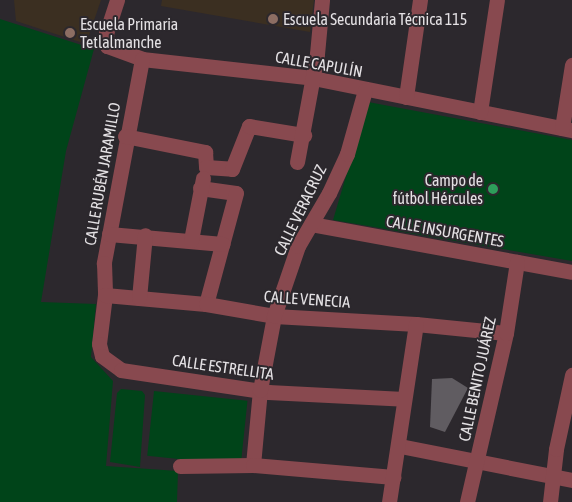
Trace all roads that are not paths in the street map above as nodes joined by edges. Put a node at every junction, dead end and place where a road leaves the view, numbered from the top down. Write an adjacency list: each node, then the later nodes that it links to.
1 (117, 0): 5 (street, CALLE CAPULÍN)
2 (322, 0): 7 (street)
3 (420, 0): 9 (street)
4 (497, 0): 10 (street)
5 (142, 59): 7 (street, CALLE CAPULÍN); 12 (street, CALLE RUBÉN JARAMILLO)
6 (572, 65): 11 (street)
7 (313, 78): 8 (street, CALLE CAPULÍN); 13 (street)
8 (366, 90): 9 (street, CALLE CAPULÍN); 19 (street, CALLE VERACRUZ)
9 (406, 97): 10 (street, CALLE CAPULÍN)
10 (480, 112): 11 (street, CALLE CAPULÍN)
11 (567, 129)
12 (126, 136): 15 (street); 20 (street, CALLE RUBÉN JARAMILLO)
13 (304, 136): 14 (street); 16 (street)
14 (297, 162)
15 (206, 167): 16 (street); 17 (street)
16 (232, 169): 18 (street)
17 (200, 188): 18 (street); 22 (street)
18 (236, 193): 23 (street)
19 (311, 224): 24 (street, CALLE INSURGENTES); 29 (street, CALLE VERACRUZ)
20 (109, 234): 21 (street); 26 (street, CALLE RUBÉN JARAMILLO)
21 (145, 235): 22 (street); 27 (street)
22 (191, 240): 23 (street)
23 (223, 244): 28 (street)
24 (518, 262): 25 (street, CALLE INSURGENTES); 31 (street, CALLE BENITO JUÁREZ)
25 (572, 272)
26 (105, 295): 27 (street, CALLE VENECIA); 33 (street, CALLE ESTRELLITA)
27 (138, 298): 28 (street, CALLE VENECIA)
28 (206, 304): 29 (street, CALLE VENECIA)
29 (274, 316): 30 (street, CALLE VENECIA); 33 (street, CALLE VERACRUZ)
30 (416, 324): 31 (street, CALLE VENECIA); 34 (street)
31 (506, 333): 37 (street, CALLE BENITO JUÁREZ)
32 (572, 375): 35 (street)
33 (260, 390): 34 (street, CALLE ESTRELLITA); 38 (street, CALLE VERACRUZ)
34 (404, 399): 36 (street)
35 (568, 415): 41 (street)
36 (400, 446): 37 (street); 40 (street)
37 (478, 461): 41 (street); 44 (street, CALLE BENITO JUÁREZ)
38 (253, 465): 39 (street); 40 (street)
39 (180, 466)
40 (393, 477): 43 (street)
41 (554, 477): 42 (street); 45 (street)
42 (572, 480)
43 (389, 502)
44 (467, 502)
45 (550, 502)

